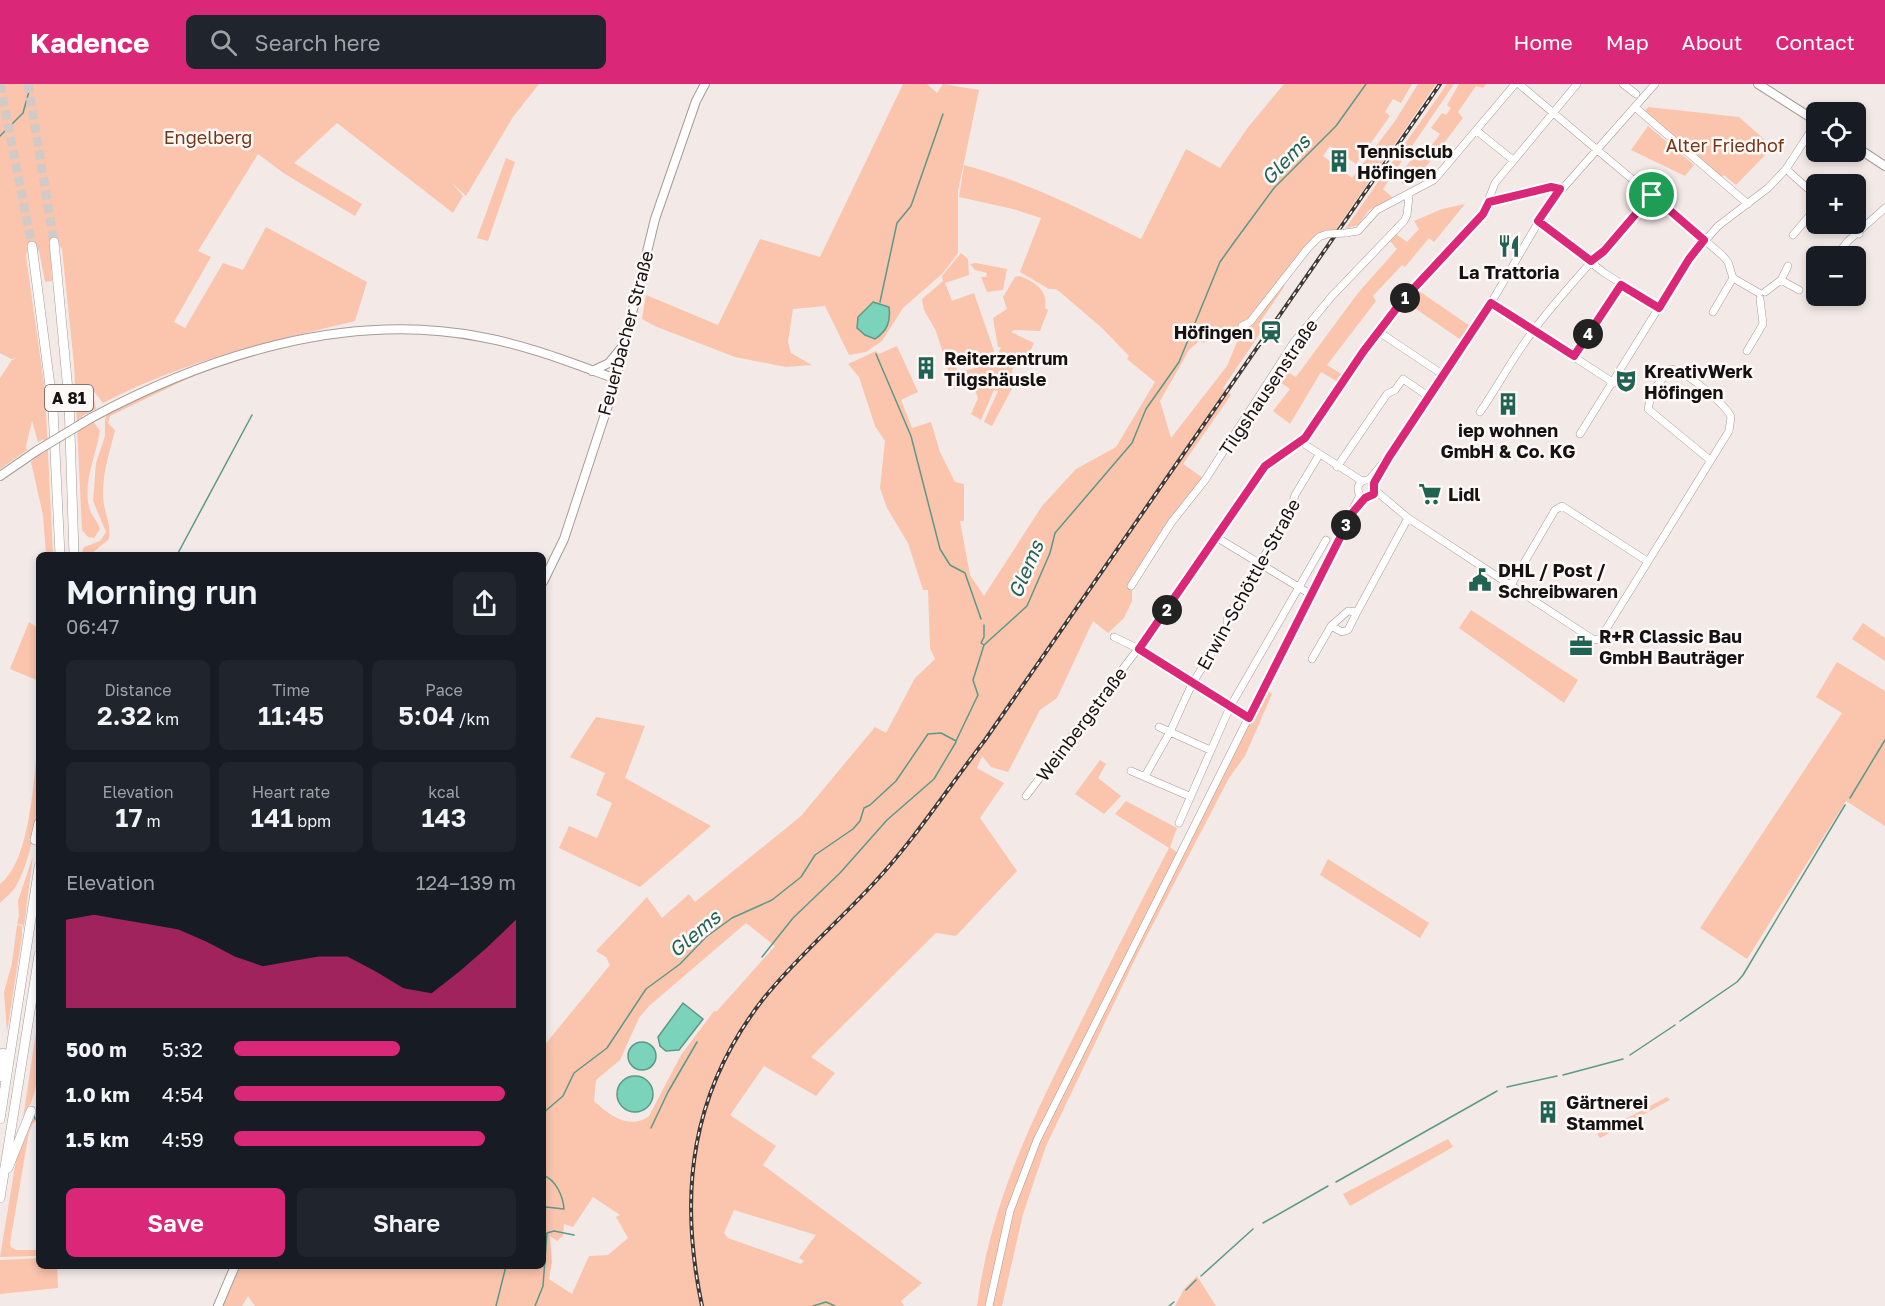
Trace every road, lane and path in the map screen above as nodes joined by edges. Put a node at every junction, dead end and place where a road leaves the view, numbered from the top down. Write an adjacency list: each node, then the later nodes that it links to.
1 (705, 84): 49 (main road, Feuerbacher Straße)
2 (1517, 84): 9 (street); 11 (street)
3 (1577, 84): 9 (street, Weinbergstraße)
4 (1623, 84): 7 (street)
5 (1655, 84): 8 (street)
6 (1758, 84): 10 (main road)
7 (1636, 94)
8 (1636, 108): 13 (street); 23 (street)
9 (1554, 112): 13 (street); 15 (street, Weinbergstraße)
10 (1806, 115)
11 (1477, 131): 15 (street); 21 (street)
12 (1806, 138): 17 (street)
13 (1599, 149): 19 (street); 20 (street)
14 (1866, 154): 16 (main road)
15 (1513, 160): 22 (street, Weinbergstraße)
16 (1885, 166)
17 (1786, 170): 18 (street); 23 (street)
18 (1806, 187)
19 (1560, 189): 22 (street); 26 (street)
20 (1652, 195): 30 (street); 34 (street)
21 (1408, 196): 45 (street, bridge); 75 (street, Tilgshausenstraße)
22 (1489, 202): 48 (street, Weinbergstraße)
23 (1748, 204): 30 (street)
24 (1885, 208): 27 (street)
25 (1806, 220): 29 (street)
26 (1538, 221): 34 (street); 41 (street)
27 (1866, 226)
28 (1858, 234): 33 (street)
29 (1794, 235)
30 (1704, 240): 36 (street); 42 (street)
31 (54, 242): 70 (highway, A 81)
32 (32, 246): 69 (highway, A 81)
33 (1844, 246)
34 (1591, 261): 38 (street); 47 (street)
35 (1788, 266): 37 (street)
36 (1733, 278): 40 (street); 43 (street)
37 (1781, 280): 39 (street); 40 (street)
38 (1621, 285): 42 (street); 51 (street)
39 (1799, 290)
40 (1761, 295): 44 (street)
41 (1491, 303): 47 (street); 53 (street)
42 (1659, 308): 55 (street)
43 (1713, 312)
44 (1763, 324): 46 (street); 50 (street)
45 (1242, 326)
46 (1770, 329)
47 (1534, 330): 51 (street); 57 (street)
48 (1379, 332): 53 (street); 59 (street, Weinbergstraße)
49 (626, 344): 52 (main road); 54 (main road, Feuerbacher Straße)
50 (1747, 351)
51 (1574, 356): 55 (street)
52 (592, 371): 54 (main road); 63 (main road, bridge)
53 (1442, 374): 56 (street)
54 (616, 379): 73 (main road, Feuerbacher Straße)
55 (1614, 383): 58 (street)
56 (1428, 396): 62 (street); 64 (street)
57 (1480, 412)
58 (1580, 434)
59 (1301, 442): 60 (street); 67 (street, Weinbergstraße)
60 (1319, 456): 62 (street); 72 (street, Erwin-Schöttle-Straße)
61 (1710, 460): 61 (street); 71 (street)
62 (1337, 467): 64 (street)
63 (0, 476)
64 (1366, 483): 65 (street); 65 (street)
65 (1368, 495): 66 (street); 77 (street)
66 (1408, 518): 74 (street); 78 (street)
67 (1216, 537): 72 (street); 81 (street, Weinbergstraße)
68 (1326, 540): 76 (street)
69 (60, 552)
70 (74, 552)
71 (1647, 561): 74 (street); 74 (street)
72 (1260, 564): 76 (street); 83 (street, Erwin-Schöttle-Straße)
73 (546, 576)
74 (1511, 585)
75 (1131, 586)
76 (1299, 587): 77 (street); 84 (street)
77 (1310, 594): 85 (street)
78 (1357, 612): 79 (street); 79 (street)
79 (1331, 626): 82 (street)
80 (1114, 637): 81 (street)
81 (1139, 649): 83 (street); 91 (street, Weinbergstraße)
82 (1312, 660)
83 (1192, 684): 84 (street); 87 (street, Erwin-Schöttle-Straße)
84 (1230, 707): 85 (street); 88 (street)
85 (1249, 718): 106 (street)
86 (1159, 728): 87 (street)
87 (1170, 732): 88 (street); 90 (street, Erwin-Schöttle-Straße)
88 (1210, 750): 92 (street)
89 (1131, 771): 90 (street)
90 (1145, 776): 92 (street)
91 (1026, 796)
92 (1190, 796): 93 (street)
93 (1179, 824)
94 (36, 836): 95 (highway)
95 (35, 840)
96 (36, 886): 99 (highway)
97 (36, 974): 102 (highway)
98 (3, 1053): 99 (highway)
99 (2, 1103): 101 (highway)
100 (31, 1111): 102 (highway)
101 (0, 1119)
102 (3, 1179): 103 (highway)
103 (0, 1198)
104 (234, 1269): 105 (main road)
105 (218, 1306)
106 (989, 1306)

